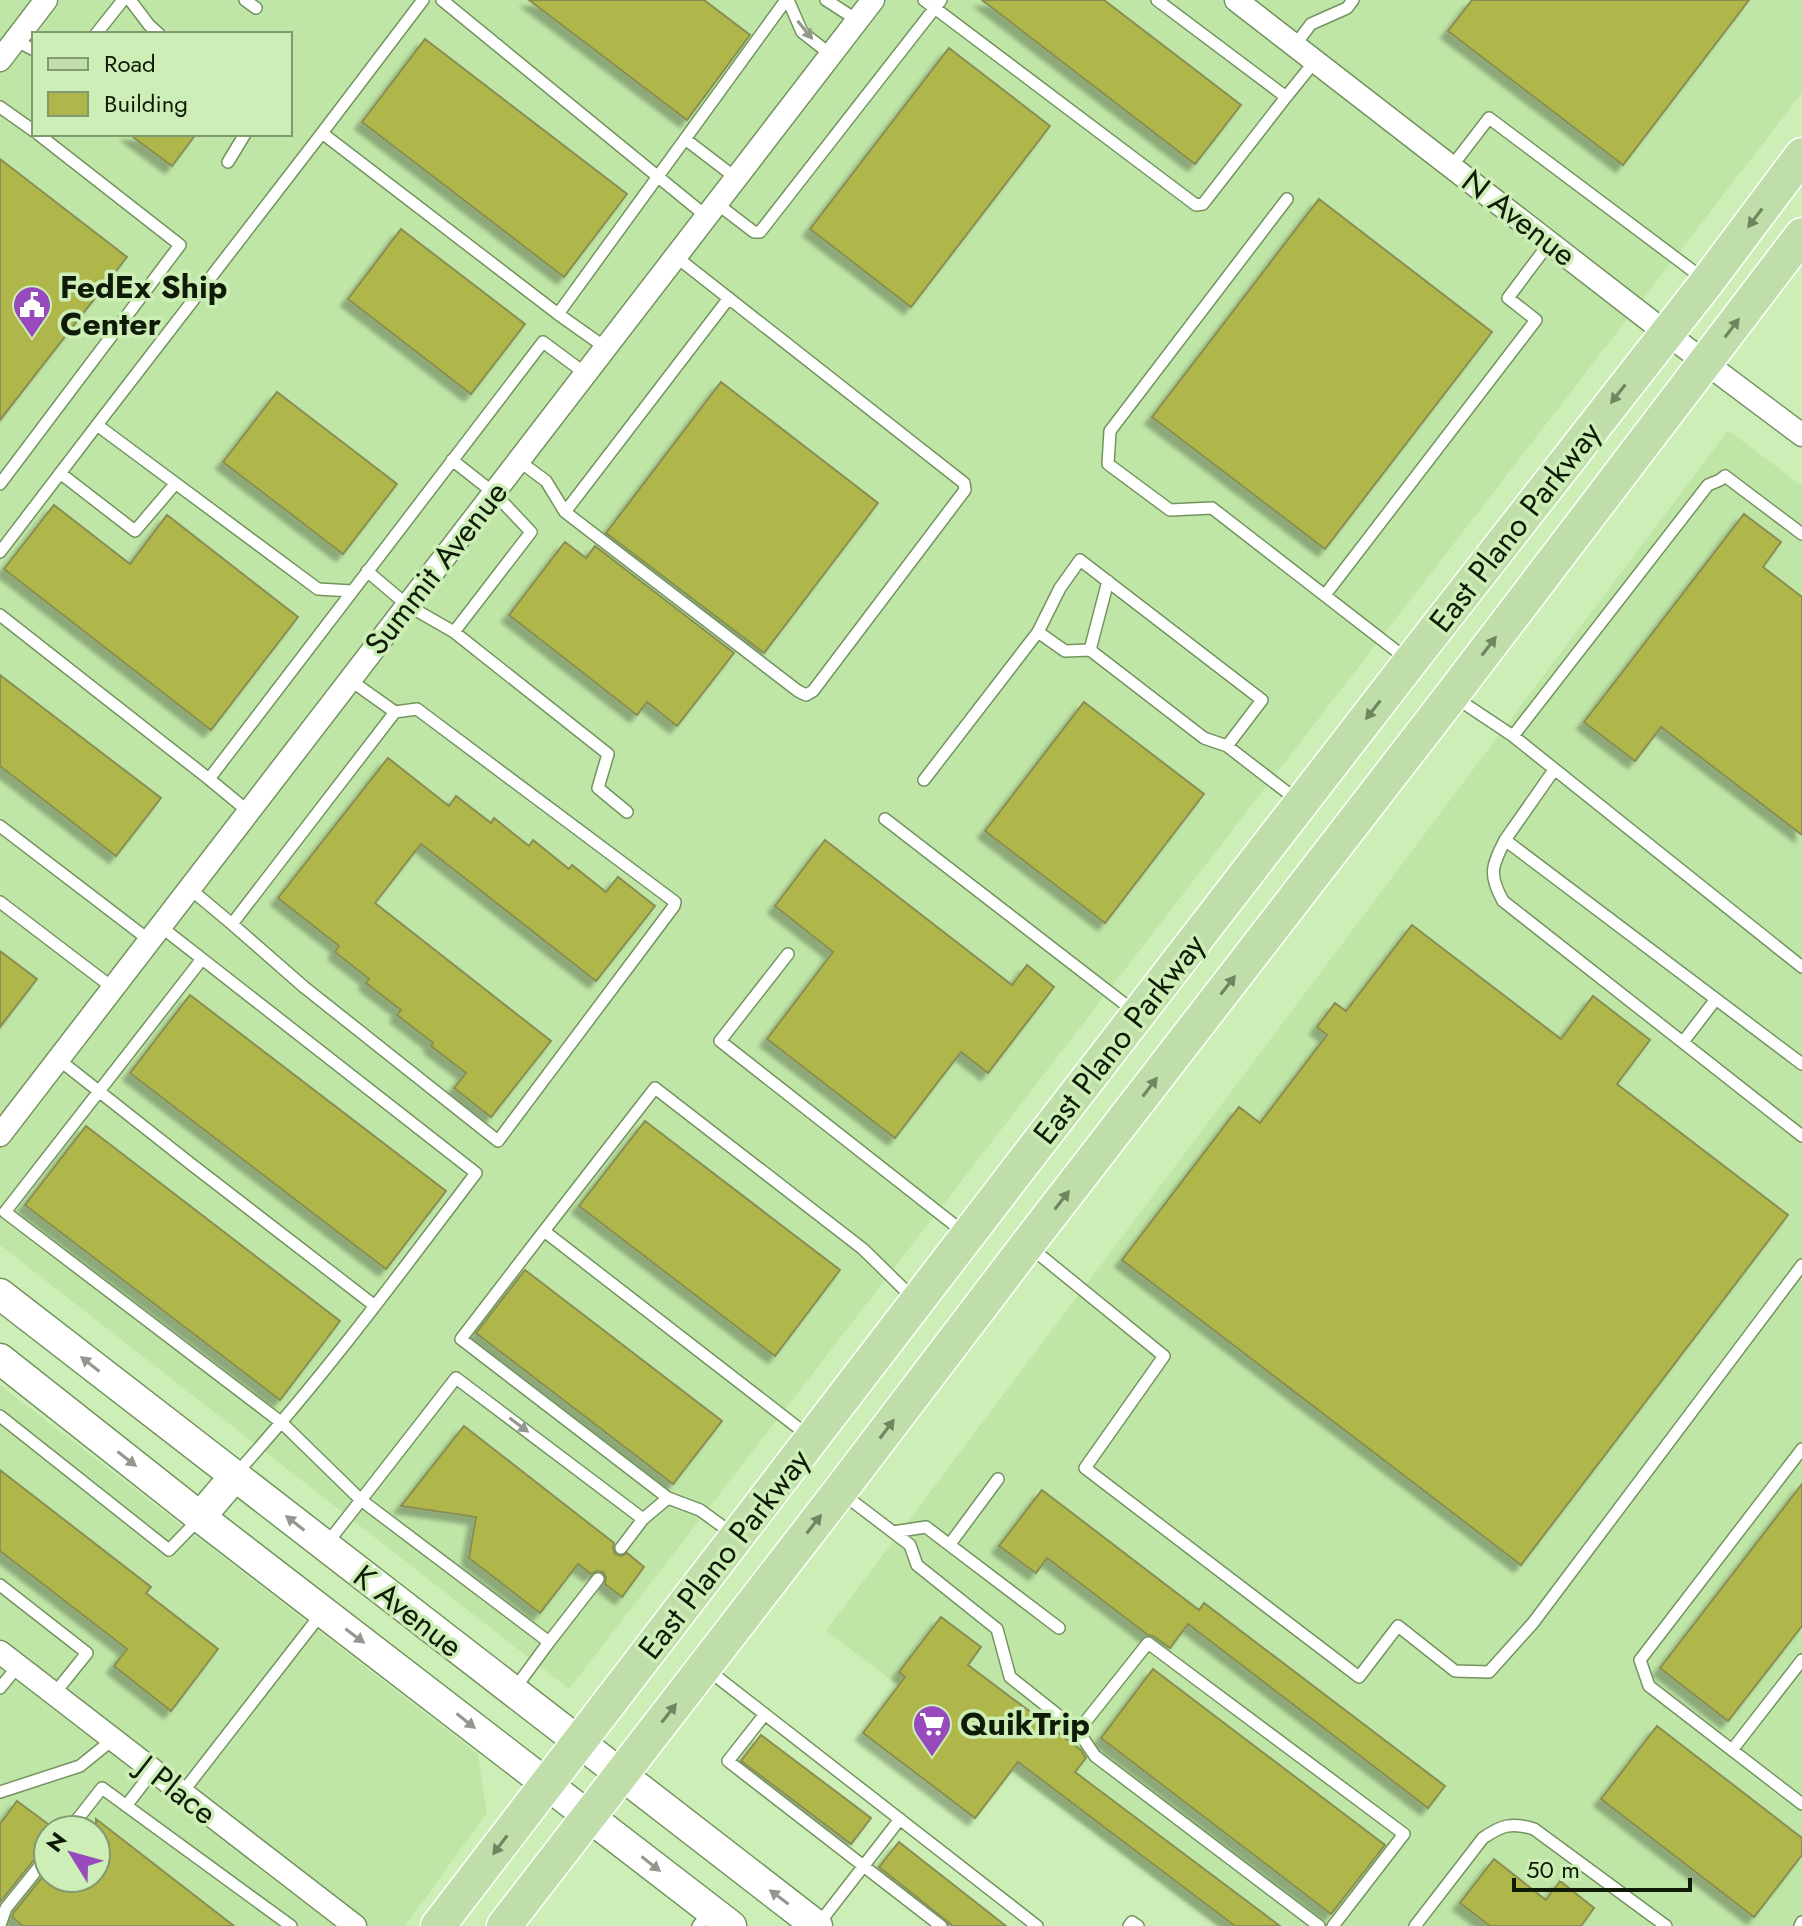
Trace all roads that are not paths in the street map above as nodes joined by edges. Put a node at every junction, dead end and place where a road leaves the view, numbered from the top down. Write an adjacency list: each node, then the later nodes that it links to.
1 (46, 0): 19 (street)
2 (123, 0): 17 (lane)
3 (130, 0): 18 (lane)
4 (245, 0): 15 (lane)
5 (423, 0): 27 (lane)
6 (442, 0): 34 (lane)
7 (787, 0): 21 (lane, one-way to 21); 30 (lane)
8 (826, 0): 16 (lane)
9 (873, 0): 16 (street, Summit Avenue)
10 (924, 0): 14 (lane)
11 (1157, 0): 24 (lane)
12 (1236, 0): 20 (street, N Avenue)
13 (1345, 3): 20 (lane)
14 (938, 4): 24 (lane); 37 (lane)
15 (256, 8)
16 (857, 20): 21 (street, Summit Avenue)
17 (98, 32)
18 (157, 32)
19 (25, 45): 22 (street)
20 (1295, 45): 23 (street, N Avenue)
21 (830, 54): 35 (street, Summit Avenue)
22 (0, 60)
23 (1315, 61): 24 (lane); 33 (street, N Avenue)
24 (1286, 97)
25 (0, 107): 26 (lane)
26 (32, 129)
27 (322, 133): 43 (lane); 48 (lane)
28 (41, 136): 53 (lane)
29 (244, 136): 32 (lane)
30 (685, 139): 34 (lane); 35 (lane)
31 (1802, 155): 41 (main road, East Plano Parkway, one-way to 41)
32 (228, 162)
33 (1452, 166): 39 (street, N Avenue); 41 (lane)
34 (658, 175): 37 (lane); 43 (lane)
35 (736, 178): 37 (street, Summit Avenue)
36 (1287, 199): 62 (lane)
37 (711, 210): 40 (street, Summit Avenue)
38 (1801, 237): 46 (main road, East Plano Parkway, one-way to 38)
39 (1550, 242): 44 (street, N Avenue); 62 (lane)
40 (675, 256): 42 (lane); 45 (street, Summit Avenue)
41 (1707, 282): 44 (main road, East Plano Parkway)
42 (729, 298): 56 (lane); 56 (lane)
43 (558, 314): 45 (lane)
44 (1666, 333): 46 (street, N Avenue); 68 (main road, East Plano Parkway, one-way to 68)
45 (606, 348): 47 (street, Summit Avenue)
46 (1706, 362): 49 (street, N Avenue); 70 (main road, East Plano Parkway, one-way to 46)
47 (586, 374): 50 (lane); 51 (street, Summit Avenue)
48 (97, 425): 52 (lane); 54 (lane)
49 (1802, 435)
50 (452, 460): 55 (lane); 59 (lane)
51 (519, 461): 55 (street, Summit Avenue); 56 (lane)
52 (60, 473): 54 (lane); 58 (lane)
53 (0, 484)
54 (175, 484): 61 (lane)
55 (494, 493): 63 (street, Summit Avenue); 65 (lane)
56 (565, 512)
57 (1802, 534): 72 (lane)
58 (0, 552)
59 (367, 571): 61 (lane); 63 (lane)
60 (1108, 581): 66 (lane); 67 (lane); 73 (lane)
61 (352, 591): 75 (lane)
62 (1325, 595): 68 (lane)
63 (407, 605): 65 (lane); 69 (street, Summit Avenue)
64 (0, 615): 75 (lane)
65 (454, 632): 79 (lane)
66 (1038, 632): 67 (lane); 76 (lane)
67 (1090, 650): 73 (lane)
68 (1410, 662): 70 (main road); 77 (main road, East Plano Parkway, one-way to 77)
69 (350, 680): 71 (lane); 78 (street, Summit Avenue)
70 (1452, 695): 72 (lane); 94 (main road, East Plano Parkway, one-way to 70)
71 (395, 712): 85 (lane); 85 (lane)
72 (1513, 736): 74 (lane)
73 (1227, 746): 77 (lane)
74 (1554, 770): 82 (lane); 89 (lane)
75 (209, 779): 78 (lane)
76 (924, 780)
77 (1301, 803): 92 (main road, East Plano Parkway)
78 (249, 812): 83 (street, Summit Avenue)
79 (627, 812)
80 (885, 819): 92 (lane)
81 (0, 826): 86 (lane)
82 (1505, 840): 91 (lane); 93 (lane)
83 (189, 888): 85 (lane); 86 (street, Summit Avenue)
84 (0, 902): 90 (lane)
85 (232, 924)
86 (155, 933): 88 (lane); 90 (street, Summit Avenue)
87 (788, 954): 101 (lane)
88 (202, 959): 97 (lane); 106 (lane)
89 (1802, 967)
90 (113, 988): 95 (street, Summit Avenue)
91 (1716, 999): 93 (lane); 96 (lane)
92 (1138, 1015): 94 (main road); 101 (main road, East Plano Parkway)
93 (1683, 1042): 99 (lane)
94 (1180, 1047): 102 (main road, East Plano Parkway, one-way to 94)
95 (58, 1059): 97 (lane); 98 (street, Summit Avenue)
96 (1802, 1064)
97 (99, 1092): 106 (lane); 109 (lane)
98 (0, 1135)
99 (1802, 1136)
100 (544, 1231): 105 (lane); 110 (lane); 115 (lane)
101 (968, 1236): 102 (main road); 105 (main road, East Plano Parkway)
102 (1027, 1245): 103 (lane); 114 (main road, East Plano Parkway, one-way to 102)
103 (1802, 1265)
104 (0, 1294): 112 (main road, K Avenue, one-way to 104)
105 (917, 1302): 110 (main road, East Plano Parkway)
106 (375, 1306): 109 (lane)
107 (3, 1367): 117 (main road, K Avenue, one-way to 117)
108 (0, 1416): 117 (lane)
109 (282, 1423): 112 (lane); 116 (lane)
110 (813, 1439): 114 (main road); 120 (main road, East Plano Parkway)
111 (1802, 1449): 139 (lane)
112 (235, 1476): 117 (main road); 122 (main road, K Avenue, one-way to 112)
113 (998, 1479): 121 (lane)
114 (840, 1491): 119 (lane); 131 (main road, East Plano Parkway, one-way to 114)
115 (668, 1498): 118 (lane); 120 (lane)
116 (361, 1500): 118 (lane, one-way to 118); 122 (lane); 128 (lane)
117 (200, 1517): 126 (main road, K Avenue)
118 (643, 1519): 123 (lane)
119 (893, 1532): 121 (lane); 136 (lane)
120 (737, 1537): 138 (main road, East Plano Parkway)
121 (950, 1544): 127 (lane)
122 (325, 1547): 133 (main road, K Avenue)
123 (621, 1548)
124 (598, 1579): 128 (lane)
125 (0, 1585): 134 (lane)
126 (323, 1612): 142 (main road, K Avenue, one-way to 142); 144 (lane)
127 (1059, 1628)
128 (549, 1642): 133 (lane)
129 (9, 1659): 132 (lane); 134 (street, J Place)
130 (1802, 1660): 139 (lane)
131 (704, 1667): 135 (lane); 141 (main road, East Plano Parkway, one-way to 131)
132 (0, 1688)
133 (512, 1691): 138 (main road, K Avenue)
134 (54, 1694): 137 (street, J Place)
135 (765, 1714): 149 (lane); 150 (lane)
136 (1078, 1731): 163 (lane); 164 (lane)
137 (112, 1740): 140 (street, J Place); 143 (lane)
138 (579, 1742): 141 (main road, K Avenue); 142 (main road, East Plano Parkway)
139 (1732, 1750): 145 (lane)
140 (153, 1771): 144 (street, J Place); 146 (lane)
141 (621, 1775): 148 (main road, East Plano Parkway); 158 (main road, K Avenue, one-way to 141)
142 (547, 1783): 148 (main road, K Avenue); 156 (main road, East Plano Parkway, one-way to 156)
143 (0, 1792)
144 (181, 1793): 153 (street, J Place)
145 (1802, 1804)
146 (126, 1806): 147 (lane); 155 (lane)
147 (82, 1814)
148 (589, 1816): 152 (main road, K Avenue, one-way to 152); 157 (main road, East Plano Parkway)
149 (900, 1819): 150 (lane); 160 (lane)
150 (863, 1866): 158 (lane); 159 (lane)
151 (32, 1876): 154 (lane)
152 (713, 1921)
153 (345, 1923)
154 (0, 1925)
155 (291, 1926)
156 (438, 1926)
157 (504, 1926)
158 (817, 1926)
159 (941, 1926)
160 (1037, 1926)
161 (1129, 1926): 162 (lane)
162 (1138, 1926)
163 (1319, 1926)
164 (1333, 1926)
165 (1415, 1926): 166 (lane)
166 (1666, 1926)

